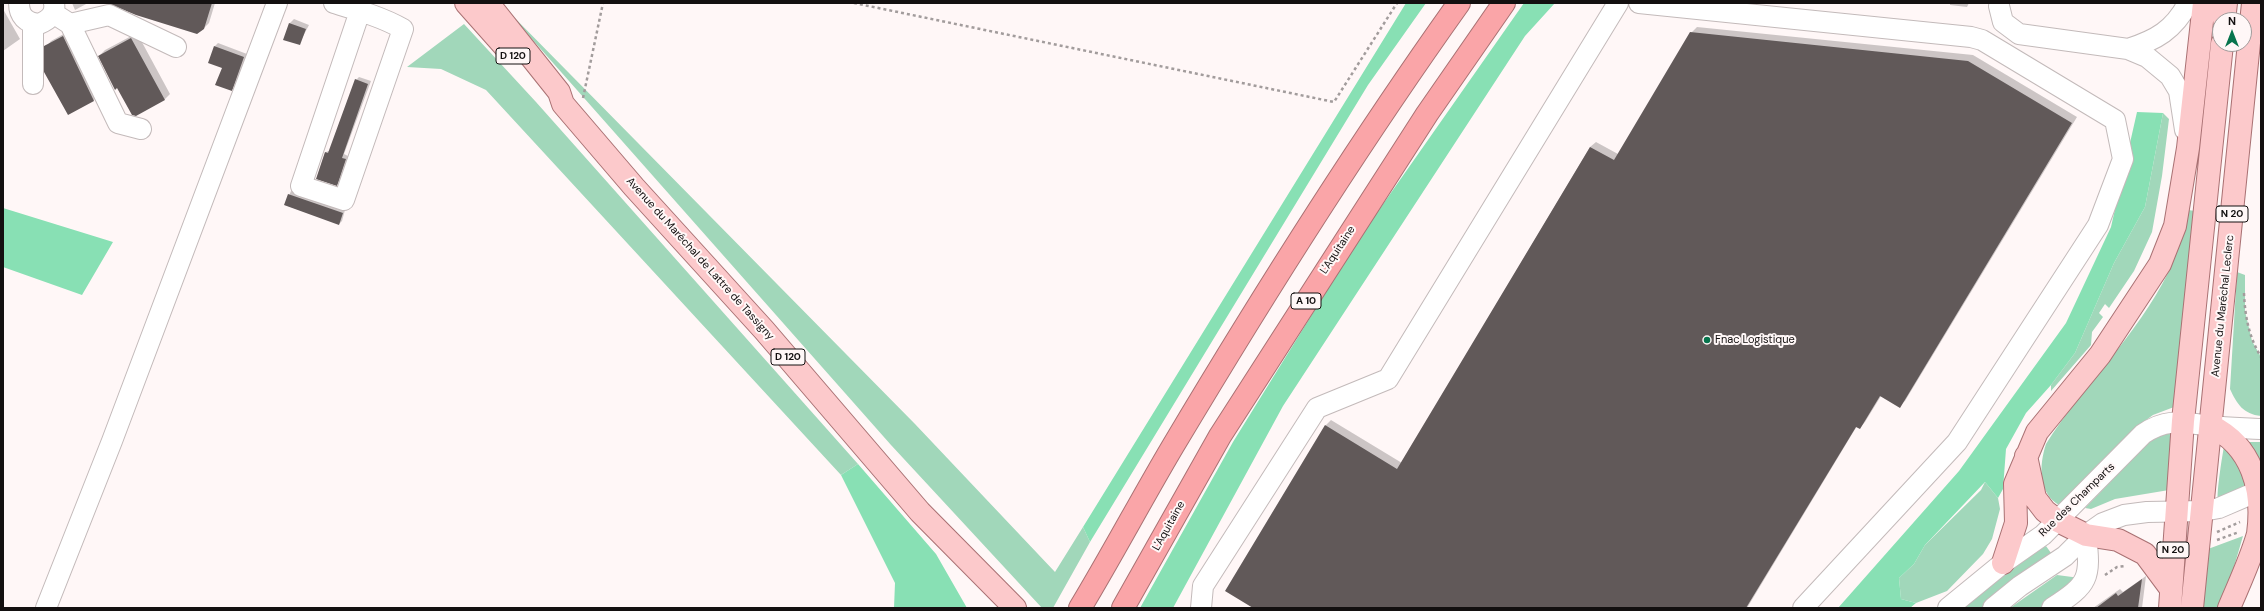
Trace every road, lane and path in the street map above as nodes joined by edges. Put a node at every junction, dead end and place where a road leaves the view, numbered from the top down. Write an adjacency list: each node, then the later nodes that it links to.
1 (14, 3): 17 (street)
2 (19, 3): 22 (street)
3 (277, 3): 46 (street)
4 (334, 3): 20 (street)
5 (466, 3): 28 (main road, Avenue du Maréchal de Lattre de Tassigny / D 120)
6 (488, 3): 28 (main road, Avenue du Maréchal de Lattre de Tassigny / D 120)
7 (603, 3): 28 (path)
8 (854, 3): 9 (path)
9 (1397, 3)
10 (1459, 3): 48 (highway)
11 (1504, 3): 49 (highway, L'Aquitaine / A 10)
12 (1618, 3): 50 (street)
13 (1639, 3): 51 (street)
14 (2188, 3): 25 (street)
15 (2204, 3): 30 (main road)
16 (2253, 3): 34 (main road, Avenue du Maréchal Leclerc / N 20)
17 (3, 4)
18 (1999, 6): 25 (street)
19 (54, 8): 22 (street); 23 (street)
20 (358, 8): 20 (street)
21 (111, 9): 23 (street); 24 (street)
22 (33, 23): 27 (street)
23 (70, 24): 29 (street)
24 (176, 47)
25 (2128, 49): 30 (street)
26 (2221, 52): 33 (main road, N 20)
27 (33, 84)
28 (568, 110): 47 (main road, Avenue du Maréchal de Lattre de Tassigny / D 120)
29 (141, 129)
30 (2188, 148): 36 (main road)
31 (2244, 290): 32 (path)
32 (2261, 358)
33 (2183, 421): 34 (street, Rue des Champarts); 38 (main road, N 20); 40 (street, Rue des Champarts)
34 (2211, 426): 35 (street, Rue des Champarts); 37 (main road); 39 (main road, Avenue du Maréchal Leclerc / N 20)
35 (2261, 429)
36 (2026, 456): 40 (main road); 43 (main road)
37 (2261, 491): 39 (street); 41 (main road)
38 (2176, 510): 39 (street); 42 (street); 44 (main road, N 20)
39 (2203, 511): 54 (main road, Avenue du Maréchal Leclerc / N 20)
40 (2058, 521): 42 (main road); 43 (street, Rue des Champarts)
41 (2259, 532): 55 (main road)
42 (2086, 535): 44 (main road); 52 (street); 53 (street)
43 (2003, 563): 45 (street, Rue des Champarts)
44 (2171, 599)
45 (1953, 606)
46 (46, 608)
47 (1015, 608)
48 (1080, 608)
49 (1123, 608)
50 (1201, 608)
51 (1803, 608)
52 (1993, 608)
53 (2052, 608)
54 (2192, 608)
55 (2229, 608)

